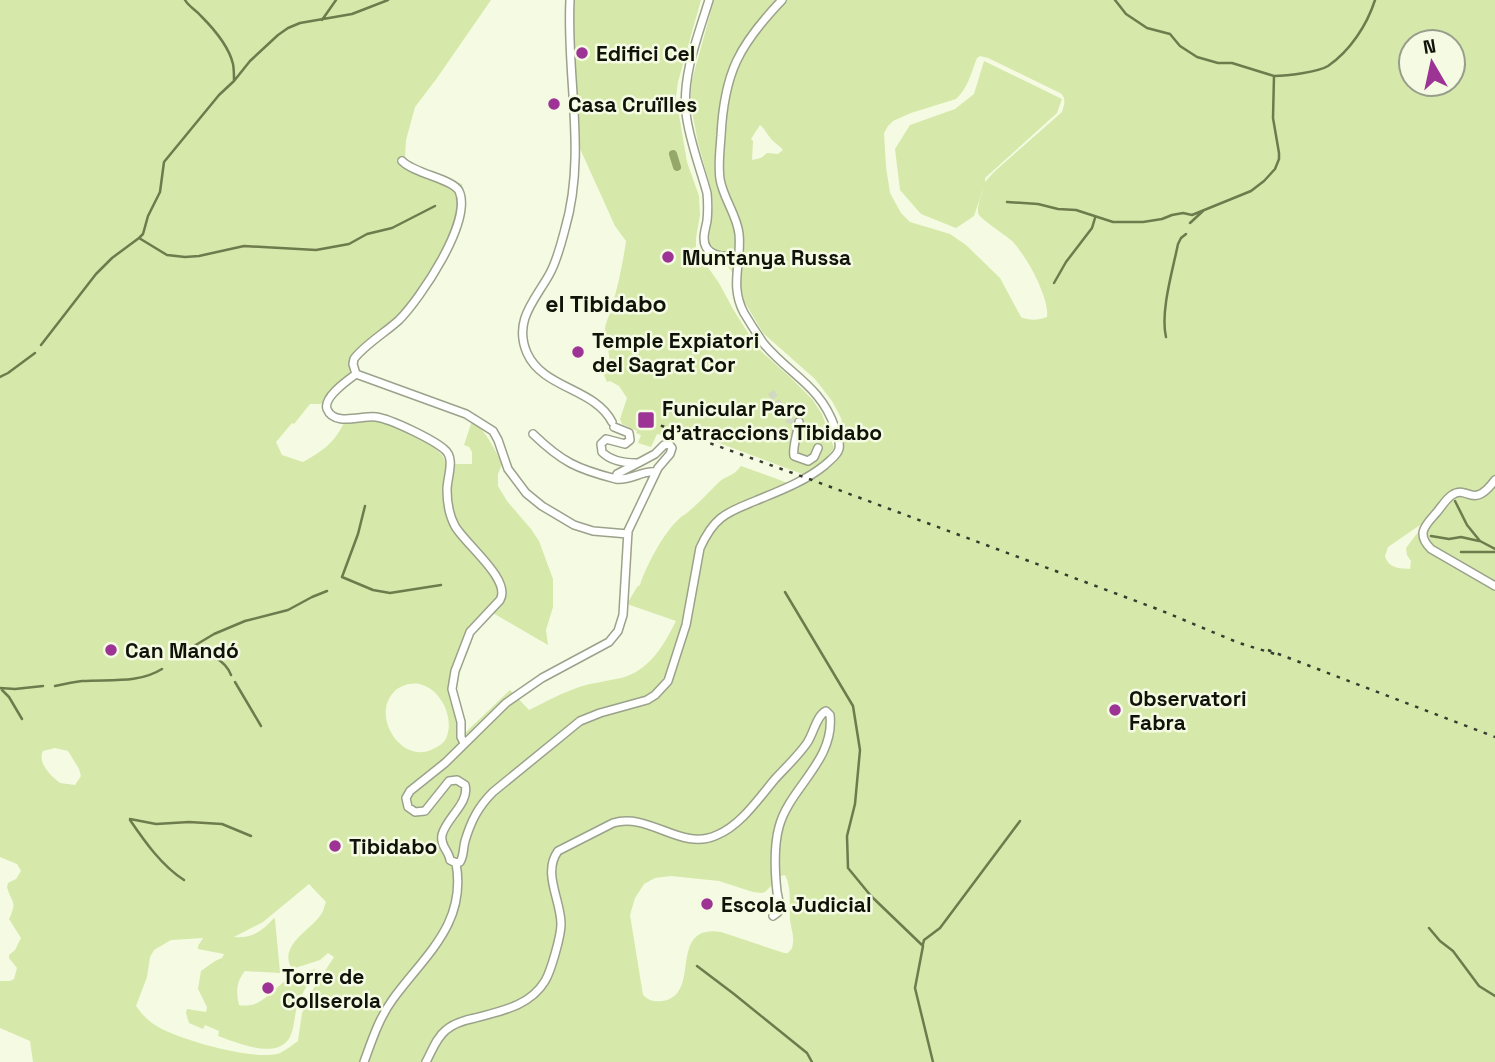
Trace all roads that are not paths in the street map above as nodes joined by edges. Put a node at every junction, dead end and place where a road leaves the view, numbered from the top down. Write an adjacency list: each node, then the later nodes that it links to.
1 (570, 0): 10 (street)
2 (709, 0): 5 (street)
3 (782, 0): 5 (street)
4 (402, 161): 6 (street)
5 (738, 255): 18 (street)
6 (356, 374): 14 (street); 16 (street)
7 (799, 422): 9 (street)
8 (533, 434): 12 (street)
9 (817, 448)
10 (636, 463): 11 (street); 12 (street)
11 (656, 472): 12 (street); 14 (street)
12 (616, 479)
13 (1495, 480): 15 (street)
14 (628, 534): 16 (street)
15 (1495, 586)
16 (464, 743): 17 (street)
17 (450, 854): 18 (street); 19 (street)
18 (462, 854): 19 (street)
19 (456, 863): 21 (street)
20 (773, 916): 22 (street)
21 (364, 1062)
22 (426, 1062)

